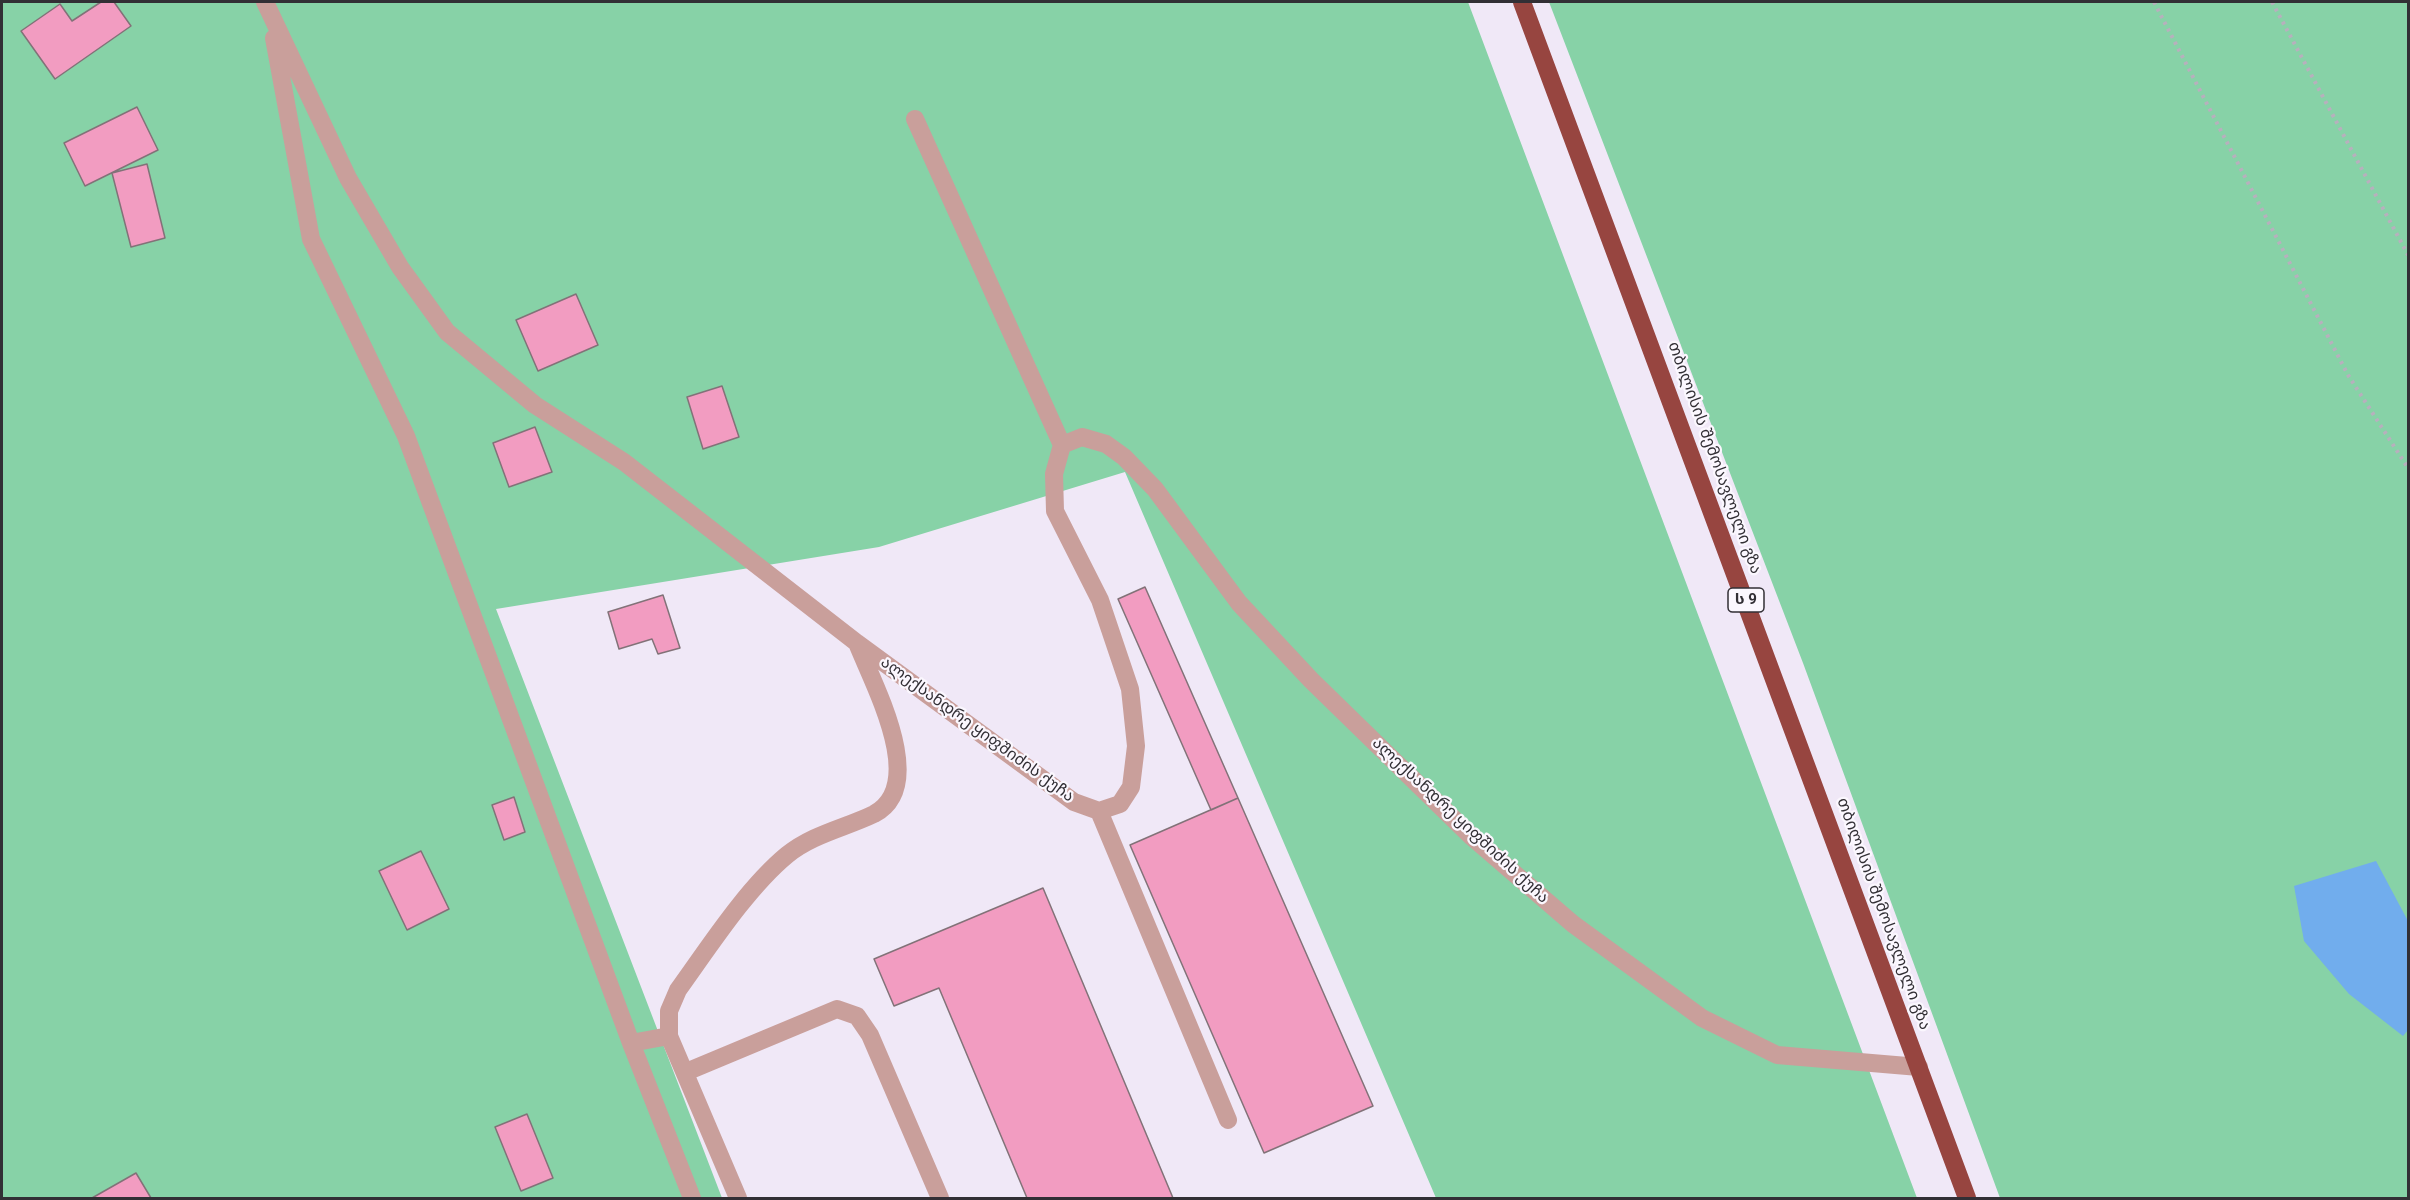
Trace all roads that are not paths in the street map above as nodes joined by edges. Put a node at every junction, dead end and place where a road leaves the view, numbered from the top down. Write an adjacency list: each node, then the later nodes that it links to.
1 (1522, 2): 9 (highway, თბილისის შემოსავლელი გზა / ს 9)
2 (267, 7): 5 (street, ალექსანდრე ყიფშიძის ქუჩა); 8 (street)
3 (915, 119): 4 (street)
4 (1062, 445): 6 (street); 9 (street, ალექსანდრე ყიფშიძის ქუჩა)
5 (857, 643): 6 (street, ალექსანდრე ყიფშიძის ქუჩა); 7 (street)
6 (1099, 812): 11 (street)
7 (669, 1036): 8 (street); 10 (street)
8 (631, 1043): 12 (street)
9 (1919, 1067): 15 (highway, თბილისის შემოსავლელი გზა / ს 9)
10 (686, 1072): 13 (street); 14 (street)
11 (1228, 1120)
12 (692, 1198)
13 (738, 1198)
14 (940, 1198)
15 (1967, 1198)

